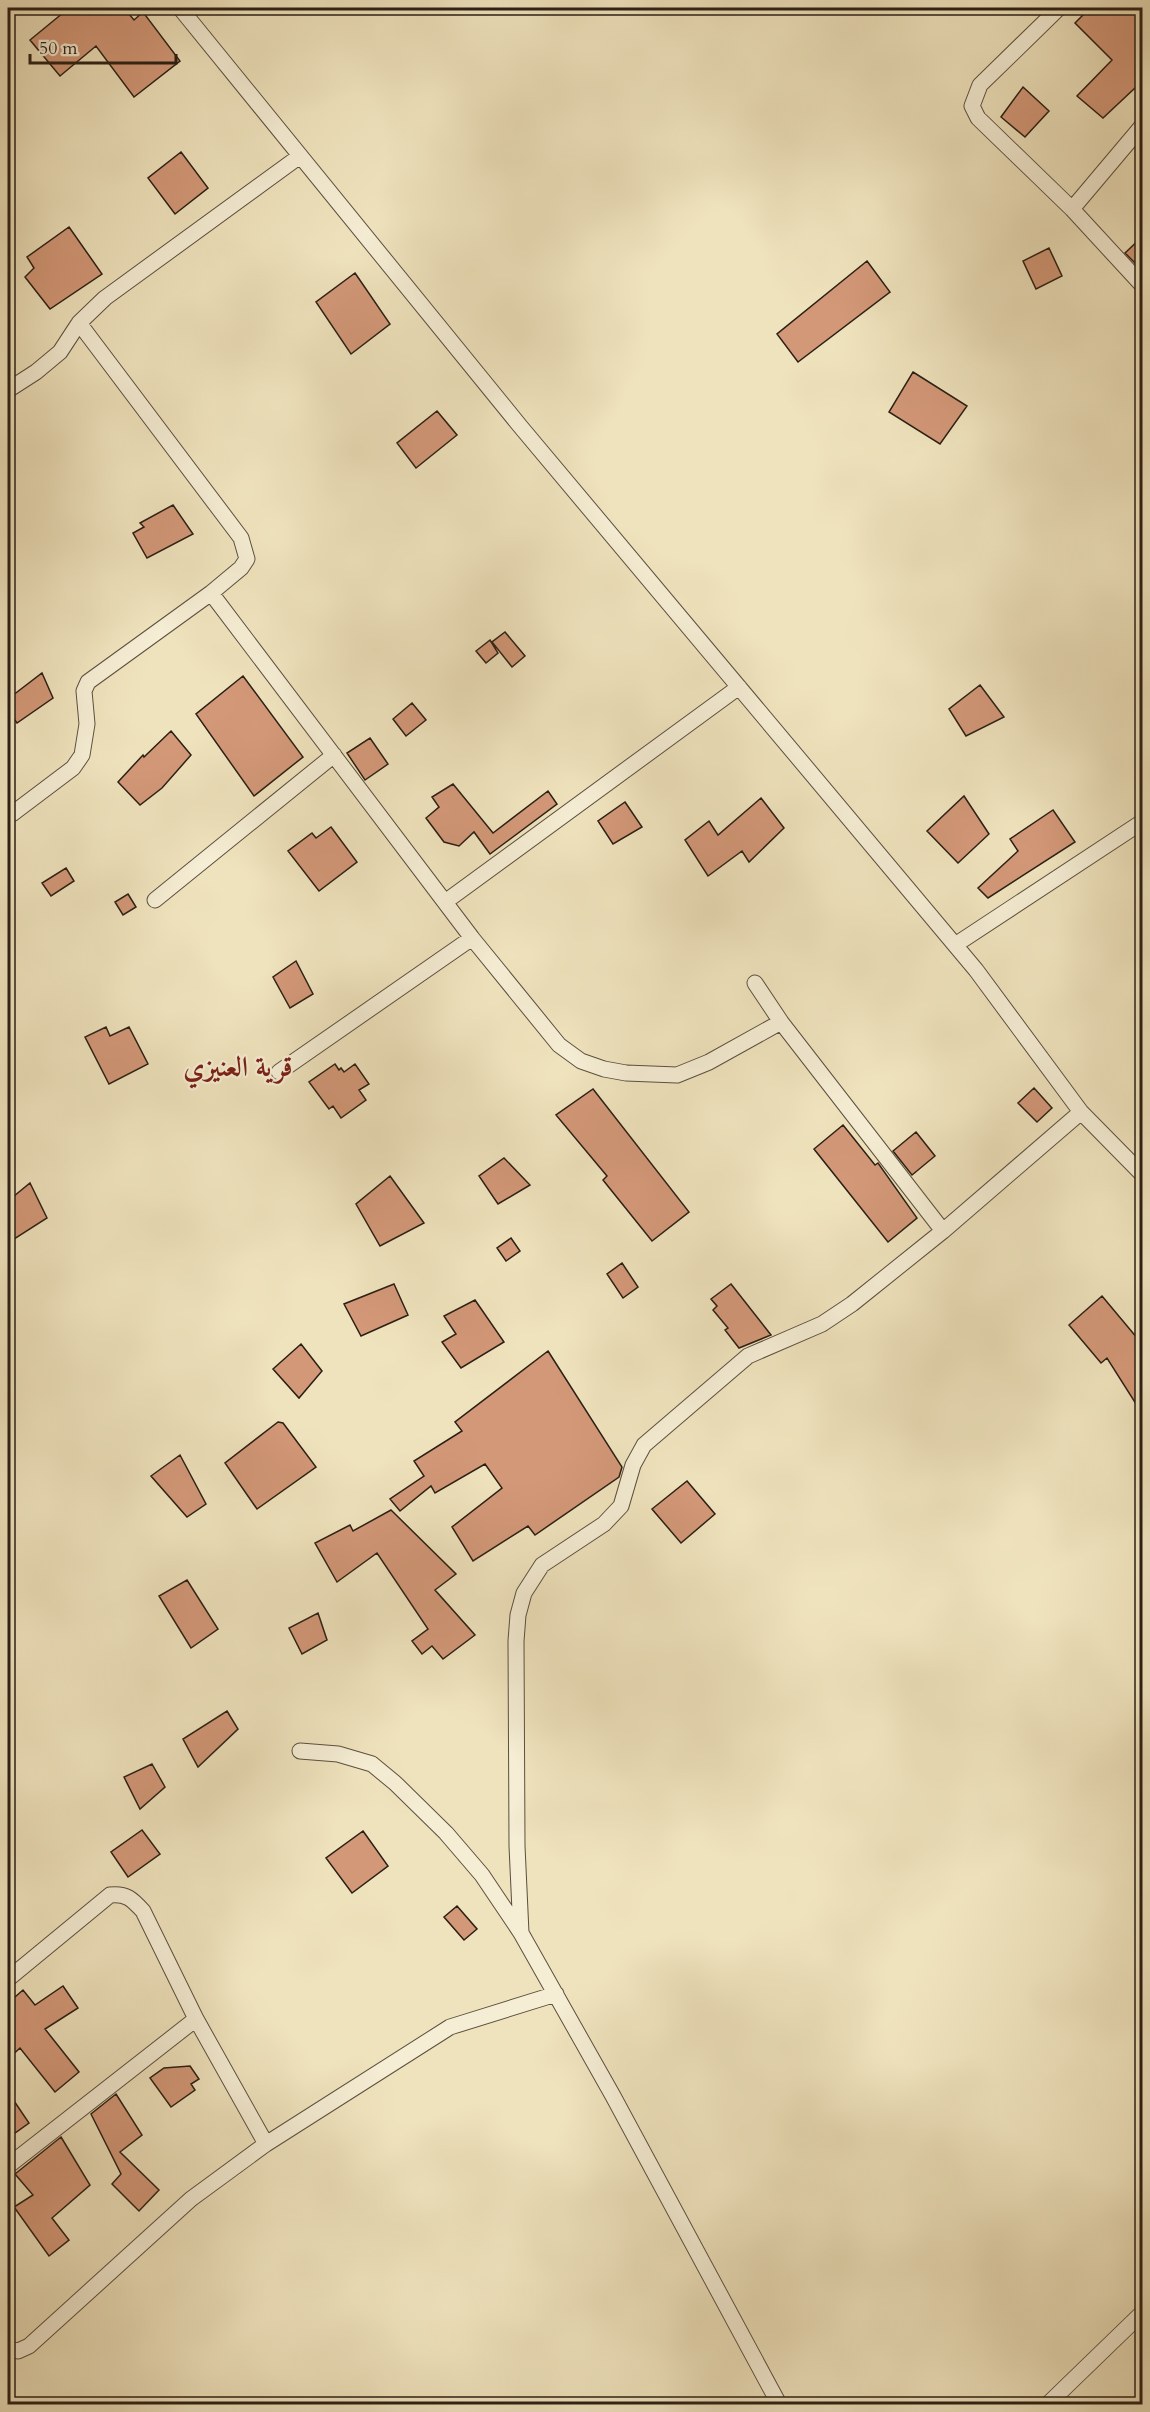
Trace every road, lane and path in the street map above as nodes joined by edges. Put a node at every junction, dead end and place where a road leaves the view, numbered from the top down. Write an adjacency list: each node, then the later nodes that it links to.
1 (180, 8): 4 (street)
2 (1059, 8): 5 (street)
3 (1143, 126): 5 (street)
4 (300, 156): 7 (street); 10 (street)
5 (1072, 209): 6 (street)
6 (1143, 285)
7 (79, 323): 8 (street); 9 (street)
8 (8, 390)
9 (211, 593): 11 (street); 12 (street)
10 (739, 687): 15 (street); 17 (street)
11 (334, 755): 14 (street); 15 (street)
12 (12, 814)
13 (1143, 822): 17 (street)
14 (155, 900)
15 (445, 902): 16 (street)
16 (472, 938): 19 (street); 20 (street)
17 (955, 945): 21 (street)
18 (754, 983): 19 (street)
19 (781, 1022): 23 (street)
20 (279, 1072)
21 (1081, 1112): 22 (street); 23 (street)
22 (1143, 1174)
23 (943, 1231): 25 (street)
24 (300, 1751): 25 (street)
25 (521, 1933): 27 (street)
26 (8, 1979): 28 (street)
27 (556, 1994): 29 (street); 33 (street)
28 (196, 2019): 29 (street); 30 (street)
29 (266, 2144): 32 (street)
30 (8, 2166)
31 (1143, 2313): 34 (street)
32 (8, 2349)
33 (779, 2404)
34 (1048, 2404)

